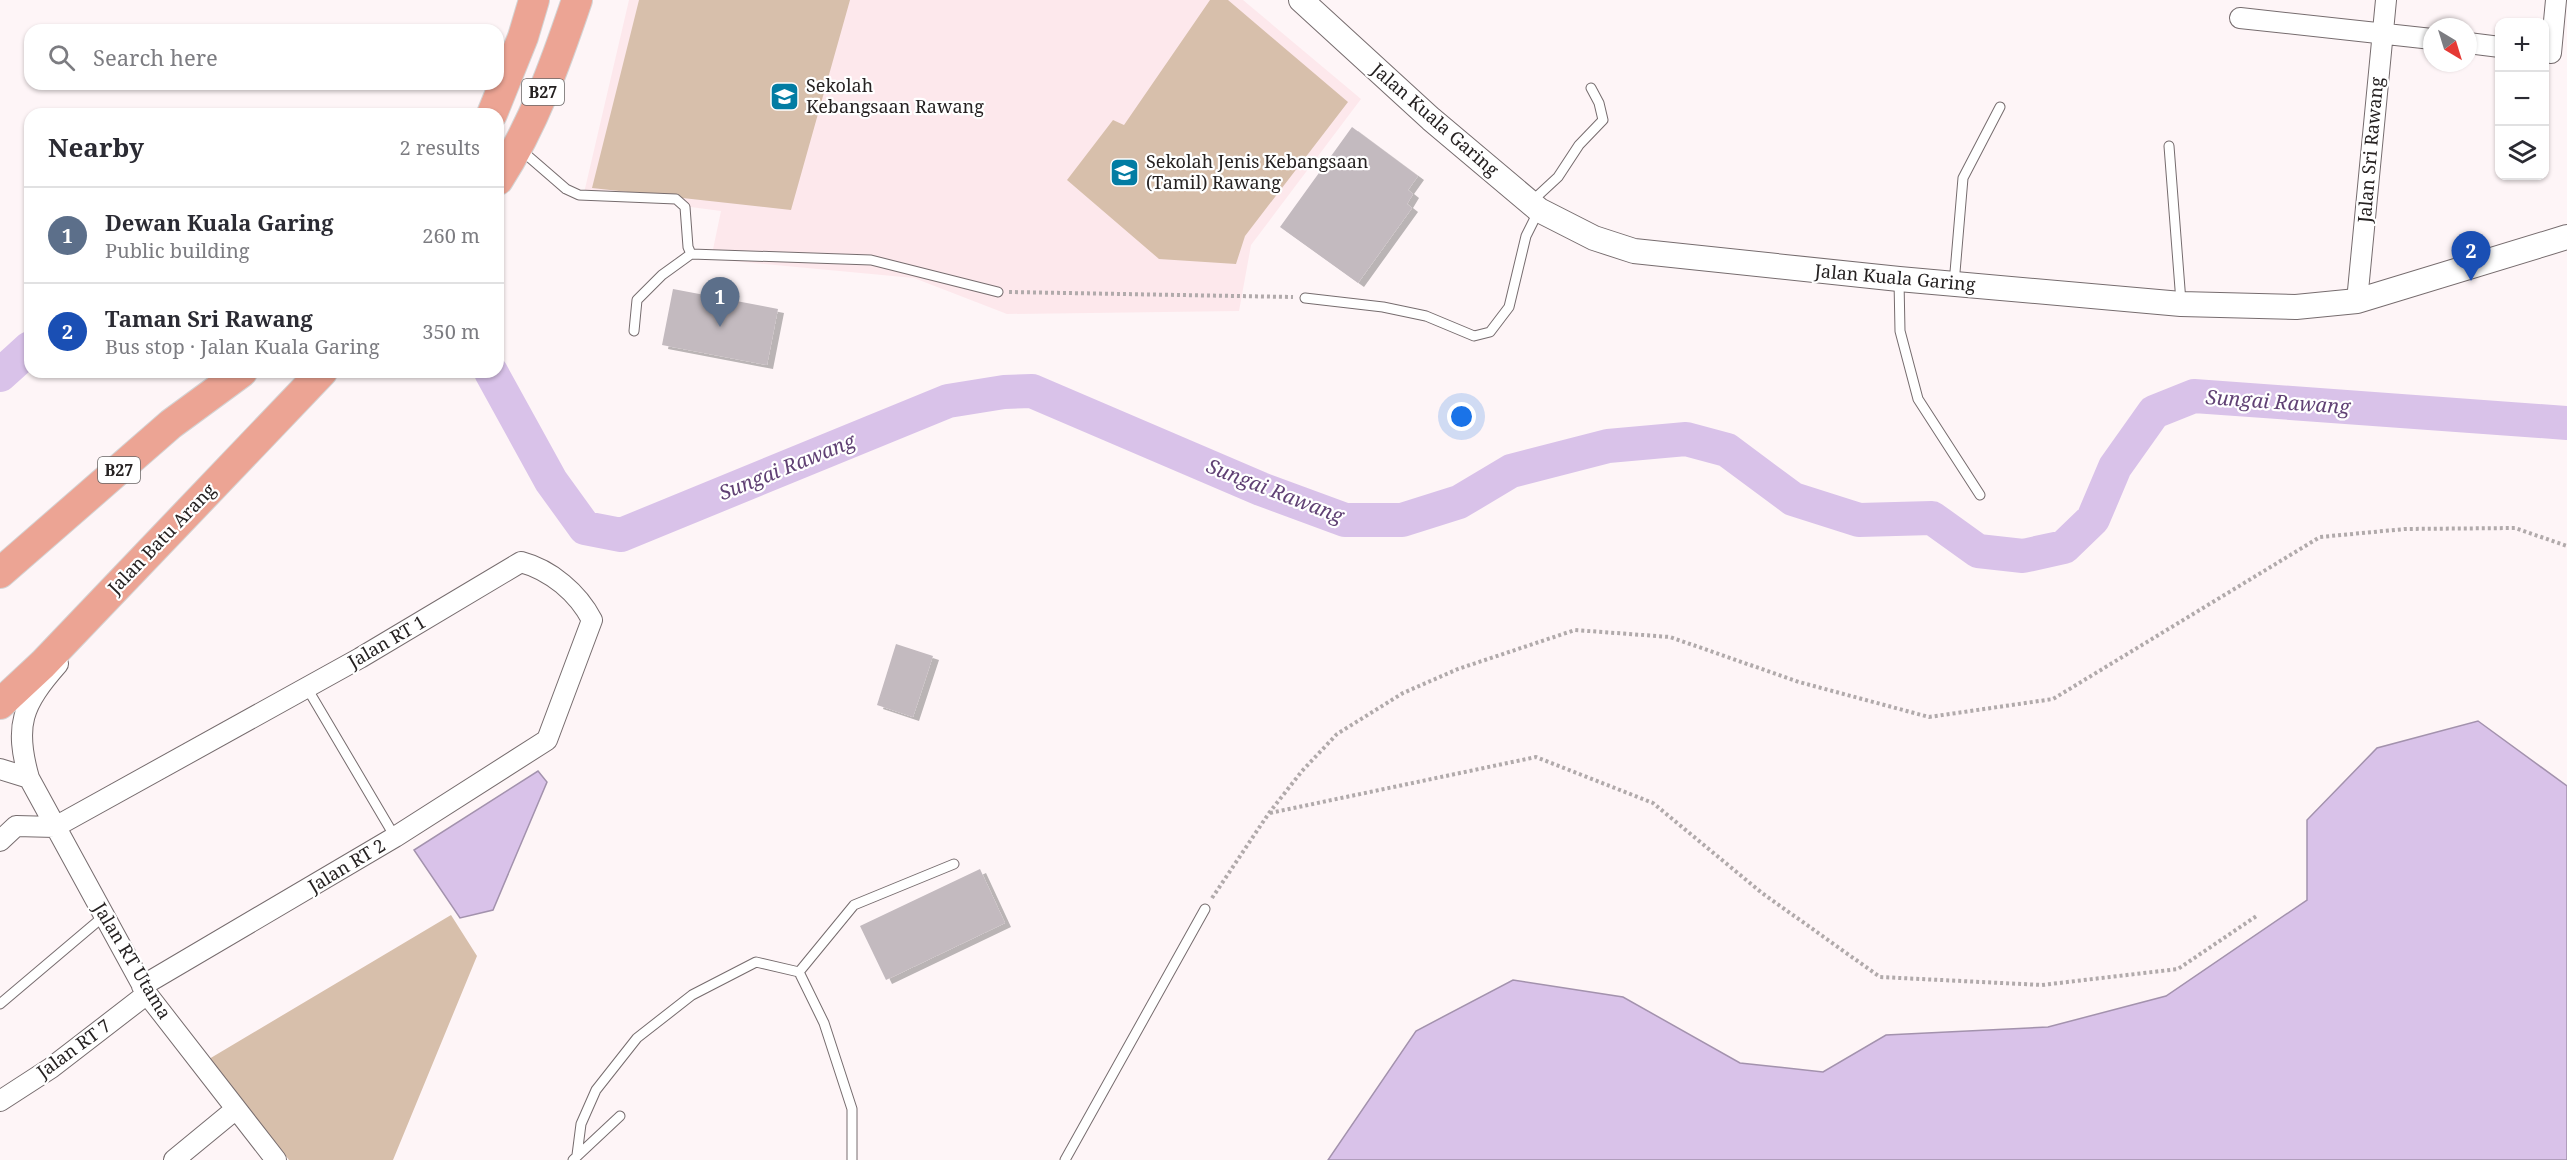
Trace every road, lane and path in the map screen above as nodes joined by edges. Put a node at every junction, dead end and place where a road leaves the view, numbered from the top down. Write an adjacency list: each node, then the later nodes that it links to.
1 (534, 0): 12 (main road, B27)
2 (577, 0): 18 (main road, B27)
3 (1301, 0): 20 (street, Jalan Kuala Garing)
4 (2386, 0): 7 (street, Jalan Sri Rawang)
5 (2556, 0): 11 (street)
6 (2240, 18): 7 (street)
7 (2382, 33): 8 (street); 27 (street, Jalan Sri Rawang)
8 (2423, 38)
9 (2477, 44): 10 (street)
10 (2495, 46)
11 (2554, 54)
12 (504, 87)
13 (1591, 88): 20 (lane)
14 (503, 90): 16 (main road, B27)
15 (2000, 107): 24 (lane)
16 (495, 108)
17 (2169, 147): 28 (lane)
18 (519, 148): 19 (main road, B27); 22 (lane)
19 (504, 171)
20 (1535, 206): 23 (street, Jalan Kuala Garing); 26 (lane)
21 (2567, 237): 27 (street, Jalan Kuala Garing)
22 (691, 254): 25 (lane); 29 (lane)
23 (1899, 279): 24 (street, Jalan Kuala Garing); 32 (lane)
24 (1954, 284): 28 (street, Jalan Kuala Garing)
25 (998, 292): 26 (path)
26 (1305, 298)
27 (2357, 301): 28 (street, Jalan Kuala Garing)
28 (2181, 304)
29 (634, 331)
30 (234, 378): 35 (main road, B27)
31 (316, 378): 33 (main road, Jalan Batu Arang)
32 (1980, 495)
33 (168, 533): 37 (main road, Jalan Batu Arang); 40 (street, Jalan RT Utama)
34 (2567, 546): 41 (path)
35 (0, 573)
36 (308, 688): 38 (street, Jalan RT 1); 42 (street, Jalan RT 1); 43 (lane)
37 (0, 704)
38 (547, 740): 43 (street, Jalan RT 2)
39 (0, 769): 40 (street)
40 (28, 778): 42 (street, Jalan RT Utama)
41 (1269, 813): 46 (path); 47 (path)
42 (55, 827): 44 (street); 48 (street, Jalan RT Utama)
43 (395, 837): 50 (street, Jalan RT 2)
44 (0, 841)
45 (954, 864): 49 (lane)
46 (1205, 909): 59 (lane)
47 (2258, 915)
48 (104, 916): 50 (street, Jalan RT Utama); 51 (lane)
49 (799, 972): 55 (lane); 58 (lane)
50 (145, 990): 52 (street, Jalan RT 7); 53 (street, Jalan RT Utama)
51 (0, 1004)
52 (0, 1101)
53 (236, 1109): 56 (street); 57 (street, Jalan RT Utama)
54 (621, 1116): 55 (lane)
55 (575, 1157)
56 (174, 1160)
57 (276, 1160)
58 (852, 1160)
59 (1065, 1160)

